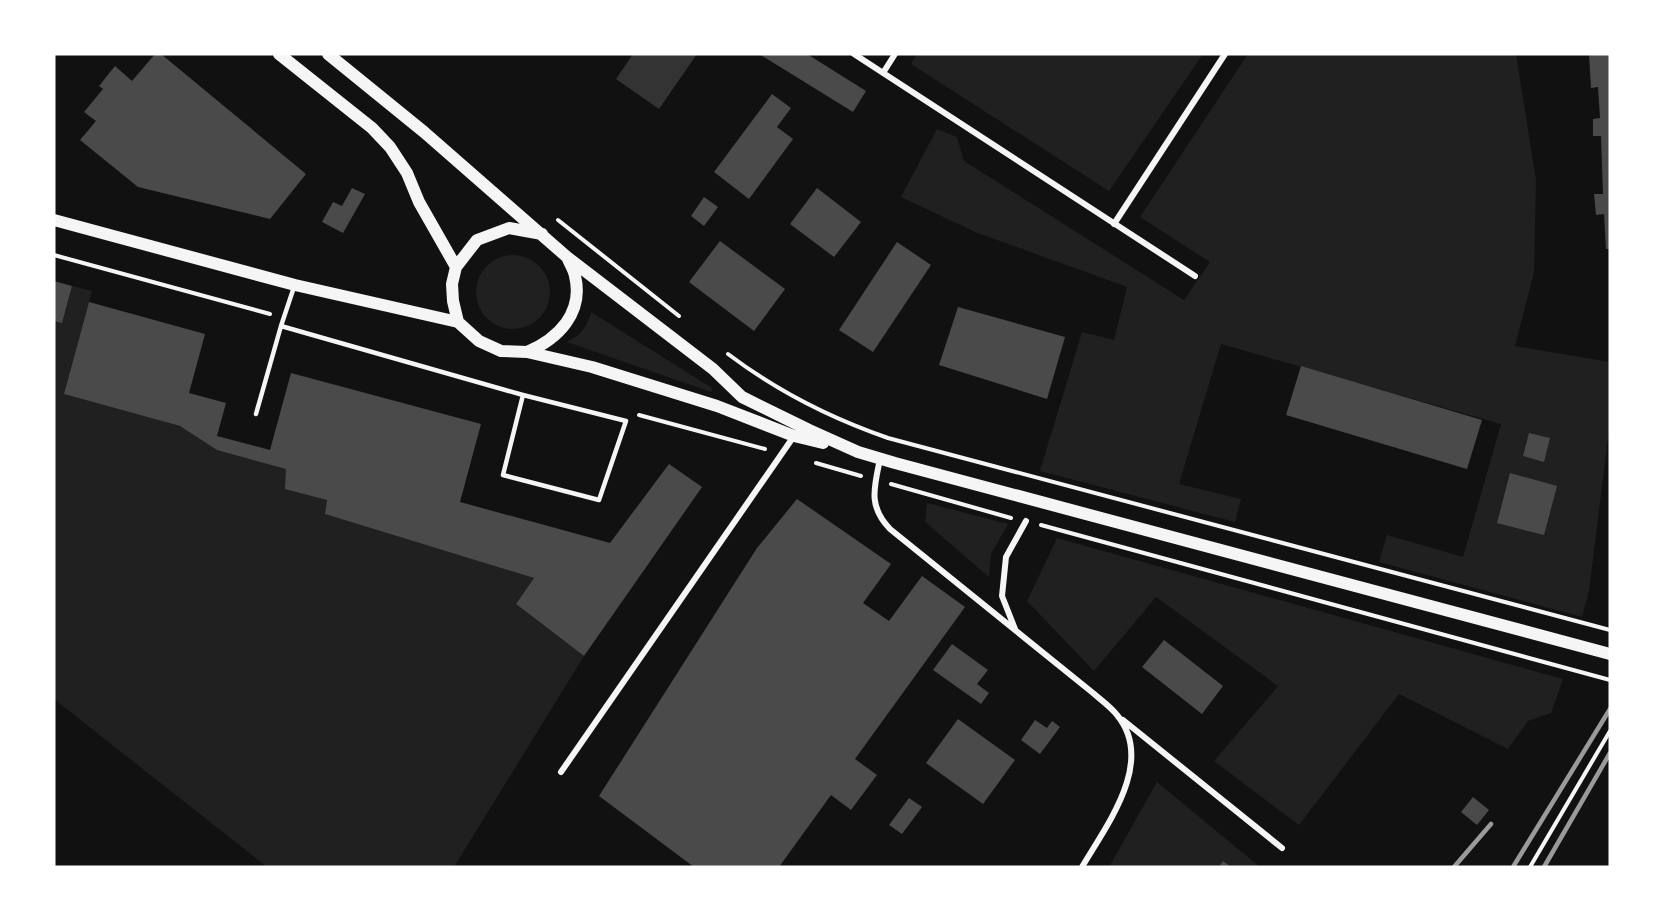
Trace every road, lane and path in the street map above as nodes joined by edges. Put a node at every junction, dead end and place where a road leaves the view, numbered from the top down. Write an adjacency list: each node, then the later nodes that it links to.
1 (279, 54): 13 (main road)
2 (328, 54): 10 (main road)
3 (854, 54): 6 (street)
4 (895, 54): 6 (street)
5 (1225, 54): 9 (street)
6 (883, 73): 9 (street)
7 (54, 220): 15 (main road)
8 (557, 220): 18 (path)
9 (1114, 224): 14 (street)
10 (542, 234): 12 (main road); 13 (main road)
11 (54, 255): 16 (path)
12 (567, 257): 20 (main road); 26 (main road)
13 (456, 267): 17 (main road)
14 (1194, 276)
15 (295, 285): 16 (lane); 17 (main road)
16 (283, 318): 19 (lane)
17 (458, 322): 20 (main road)
18 (688, 323)
19 (281, 326): 22 (lane); 23 (lane)
20 (527, 352): 25 (main road)
21 (725, 352): 33 (path)
22 (523, 395): 22 (lane)
23 (256, 414)
24 (634, 414): 27 (path)
25 (794, 436): 26 (main road); 27 (street)
26 (858, 452): 28 (main road)
27 (782, 454): 38 (street)
28 (880, 459): 30 (street); 34 (main road)
29 (813, 462): 30 (path)
30 (876, 480): 31 (path); 32 (street)
31 (1026, 521): 32 (street); 35 (path)
32 (1015, 630): 36 (street)
33 (1610, 630)
34 (1610, 654)
35 (1610, 680)
36 (1118, 716): 39 (street); 40 (street)
37 (1610, 731): 41 (path)
38 (561, 772)
39 (1282, 848)
40 (1082, 867)
41 (1530, 867)

